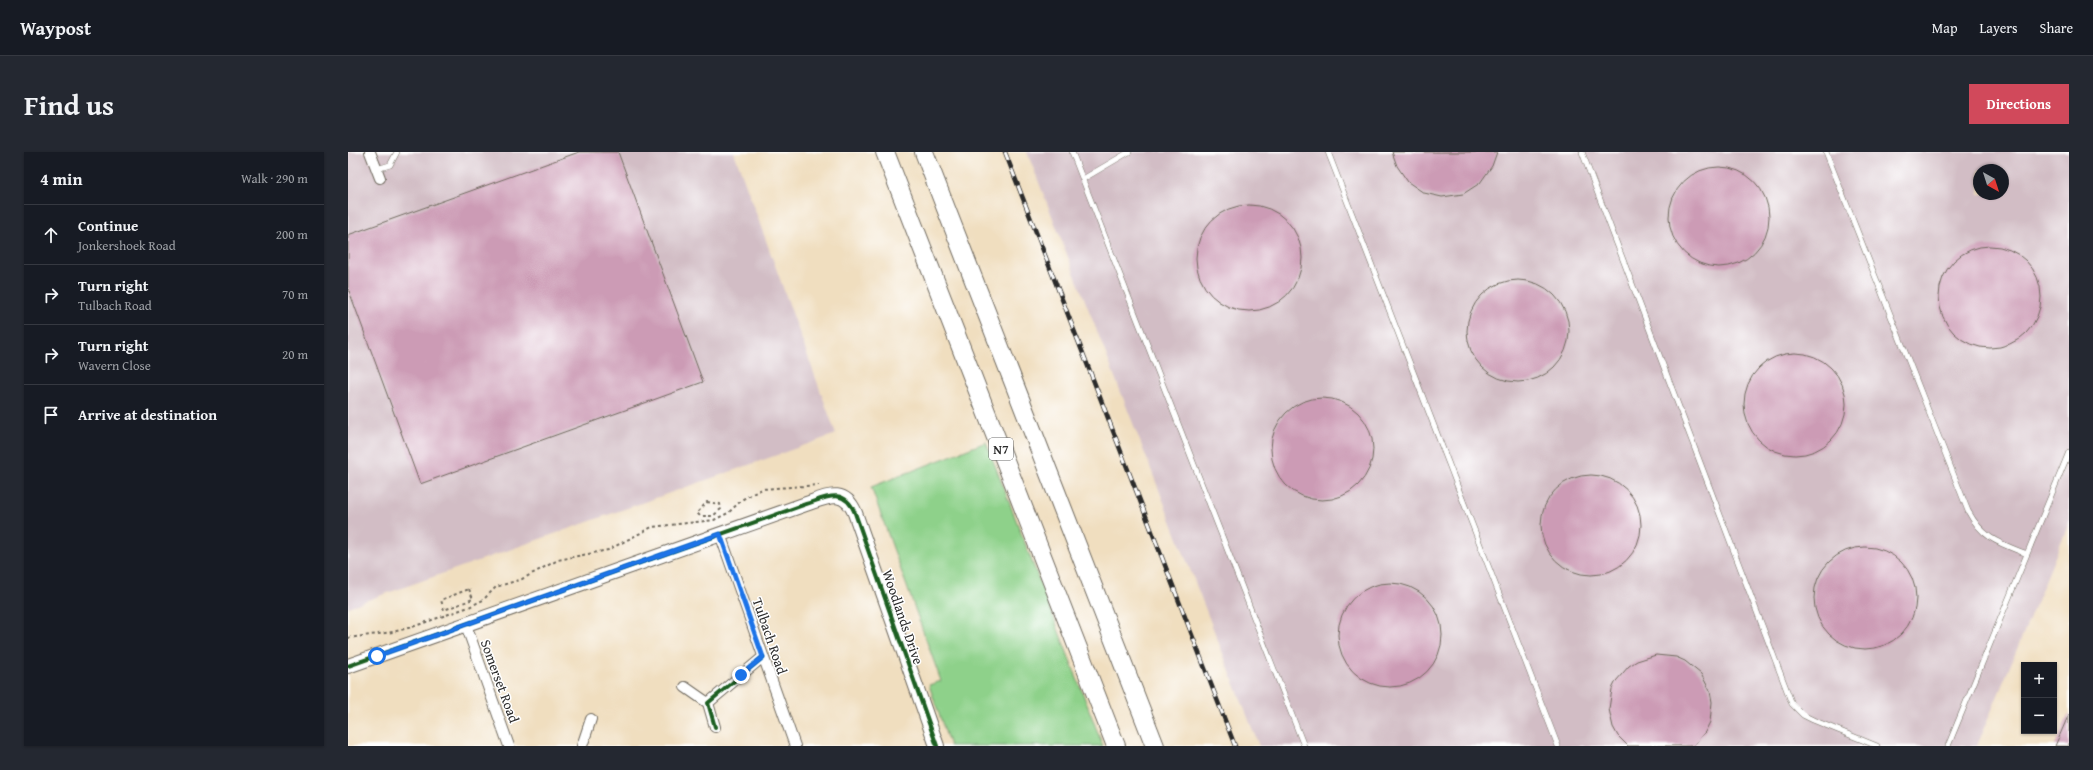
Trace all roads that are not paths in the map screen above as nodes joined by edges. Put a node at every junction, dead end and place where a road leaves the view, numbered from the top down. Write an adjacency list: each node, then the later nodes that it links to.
1 (370, 152): 10 (street)
2 (397, 152): 10 (lane)
3 (885, 152): 26 (highway, N7)
4 (924, 152): 27 (highway, N7)
5 (1072, 152): 11 (lane)
6 (1129, 152): 11 (lane)
7 (1328, 152): 29 (lane)
8 (1582, 152): 30 (lane)
9 (1826, 152): 14 (lane)
10 (378, 174)
11 (1083, 179): 28 (lane)
12 (2069, 452): 14 (lane)
13 (720, 534): 15 (street); 16 (street, Tulbach Road); 25 (street, Woodlands Drive)
14 (2027, 554): 31 (lane)
15 (466, 625): 17 (street); 22 (street, Somerset Road)
16 (763, 657): 19 (street); 24 (street, Tulbach Road)
17 (348, 666)
18 (685, 687): 19 (street)
19 (708, 703): 21 (street)
20 (591, 719): 23 (street)
21 (715, 727)
22 (509, 746)
23 (582, 746)
24 (795, 746)
25 (938, 746)
26 (1116, 746)
27 (1155, 746)
28 (1304, 746)
29 (1558, 746)
30 (1877, 746)
31 (1948, 746)

